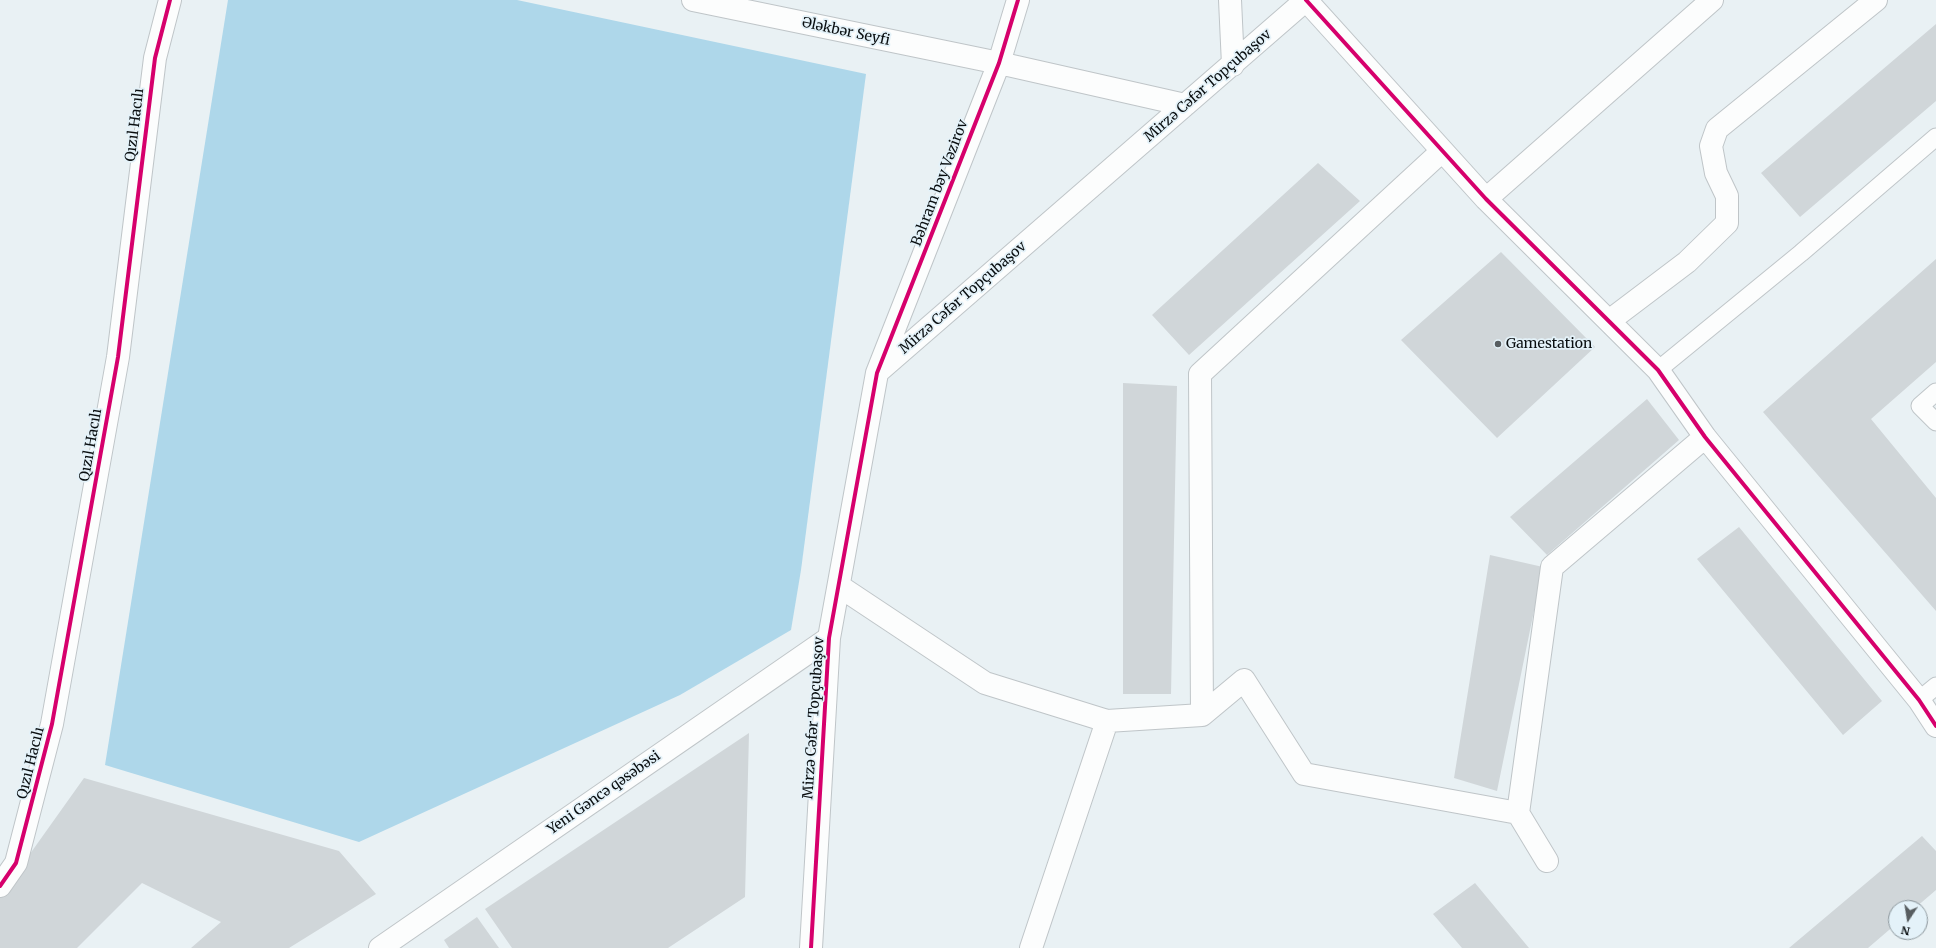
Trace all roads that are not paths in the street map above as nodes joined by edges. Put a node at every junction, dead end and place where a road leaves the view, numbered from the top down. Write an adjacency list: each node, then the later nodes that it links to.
1 (170, 0): 29 (street, Qızıl Hacılı)
2 (692, 0): 8 (street, Ələkbər Seyfi)
3 (1018, 0): 8 (street, Bəhram bəy Vəzirov)
4 (1230, 0): 9 (street)
5 (1306, 0): 9 (street, Mirzə Cəfər Topçubaşov); 12 (street)
6 (1712, 0): 13 (street)
7 (1876, 0): 14 (street)
8 (999, 63): 10 (street, Ələkbər Seyfi); 16 (street, Bəhram bəy Vəzirov)
9 (1233, 65): 10 (street, Mirzə Cəfər Topçubaşov)
10 (1185, 105): 16 (street, Mirzə Cəfər Topçubaşov)
11 (1936, 137): 15 (lane)
12 (1442, 151): 13 (street); 24 (street)
13 (1486, 199): 14 (street)
14 (1609, 321): 15 (street)
15 (1658, 370): 19 (street)
16 (878, 372): 20 (street, Mirzə Cəfər Topçubaşov)
17 (1936, 392): 18 (lane)
18 (1936, 422)
19 (1705, 436): 23 (street); 27 (street)
20 (839, 586): 21 (street, Mirzə Cəfər Topçubaşov); 25 (street)
21 (829, 638): 30 (street, Yeni Gəncə qəsəbəsi); 31 (street, Mirzə Cəfər Topçubaşov)
22 (1936, 686): 23 (lane)
23 (1919, 700): 26 (street)
24 (1202, 715): 25 (street); 27 (street)
25 (1107, 721): 32 (street)
26 (1936, 726)
27 (1518, 812): 28 (street)
28 (1547, 861)
29 (0, 886)
30 (380, 948)
31 (811, 948)
32 (1031, 948)

